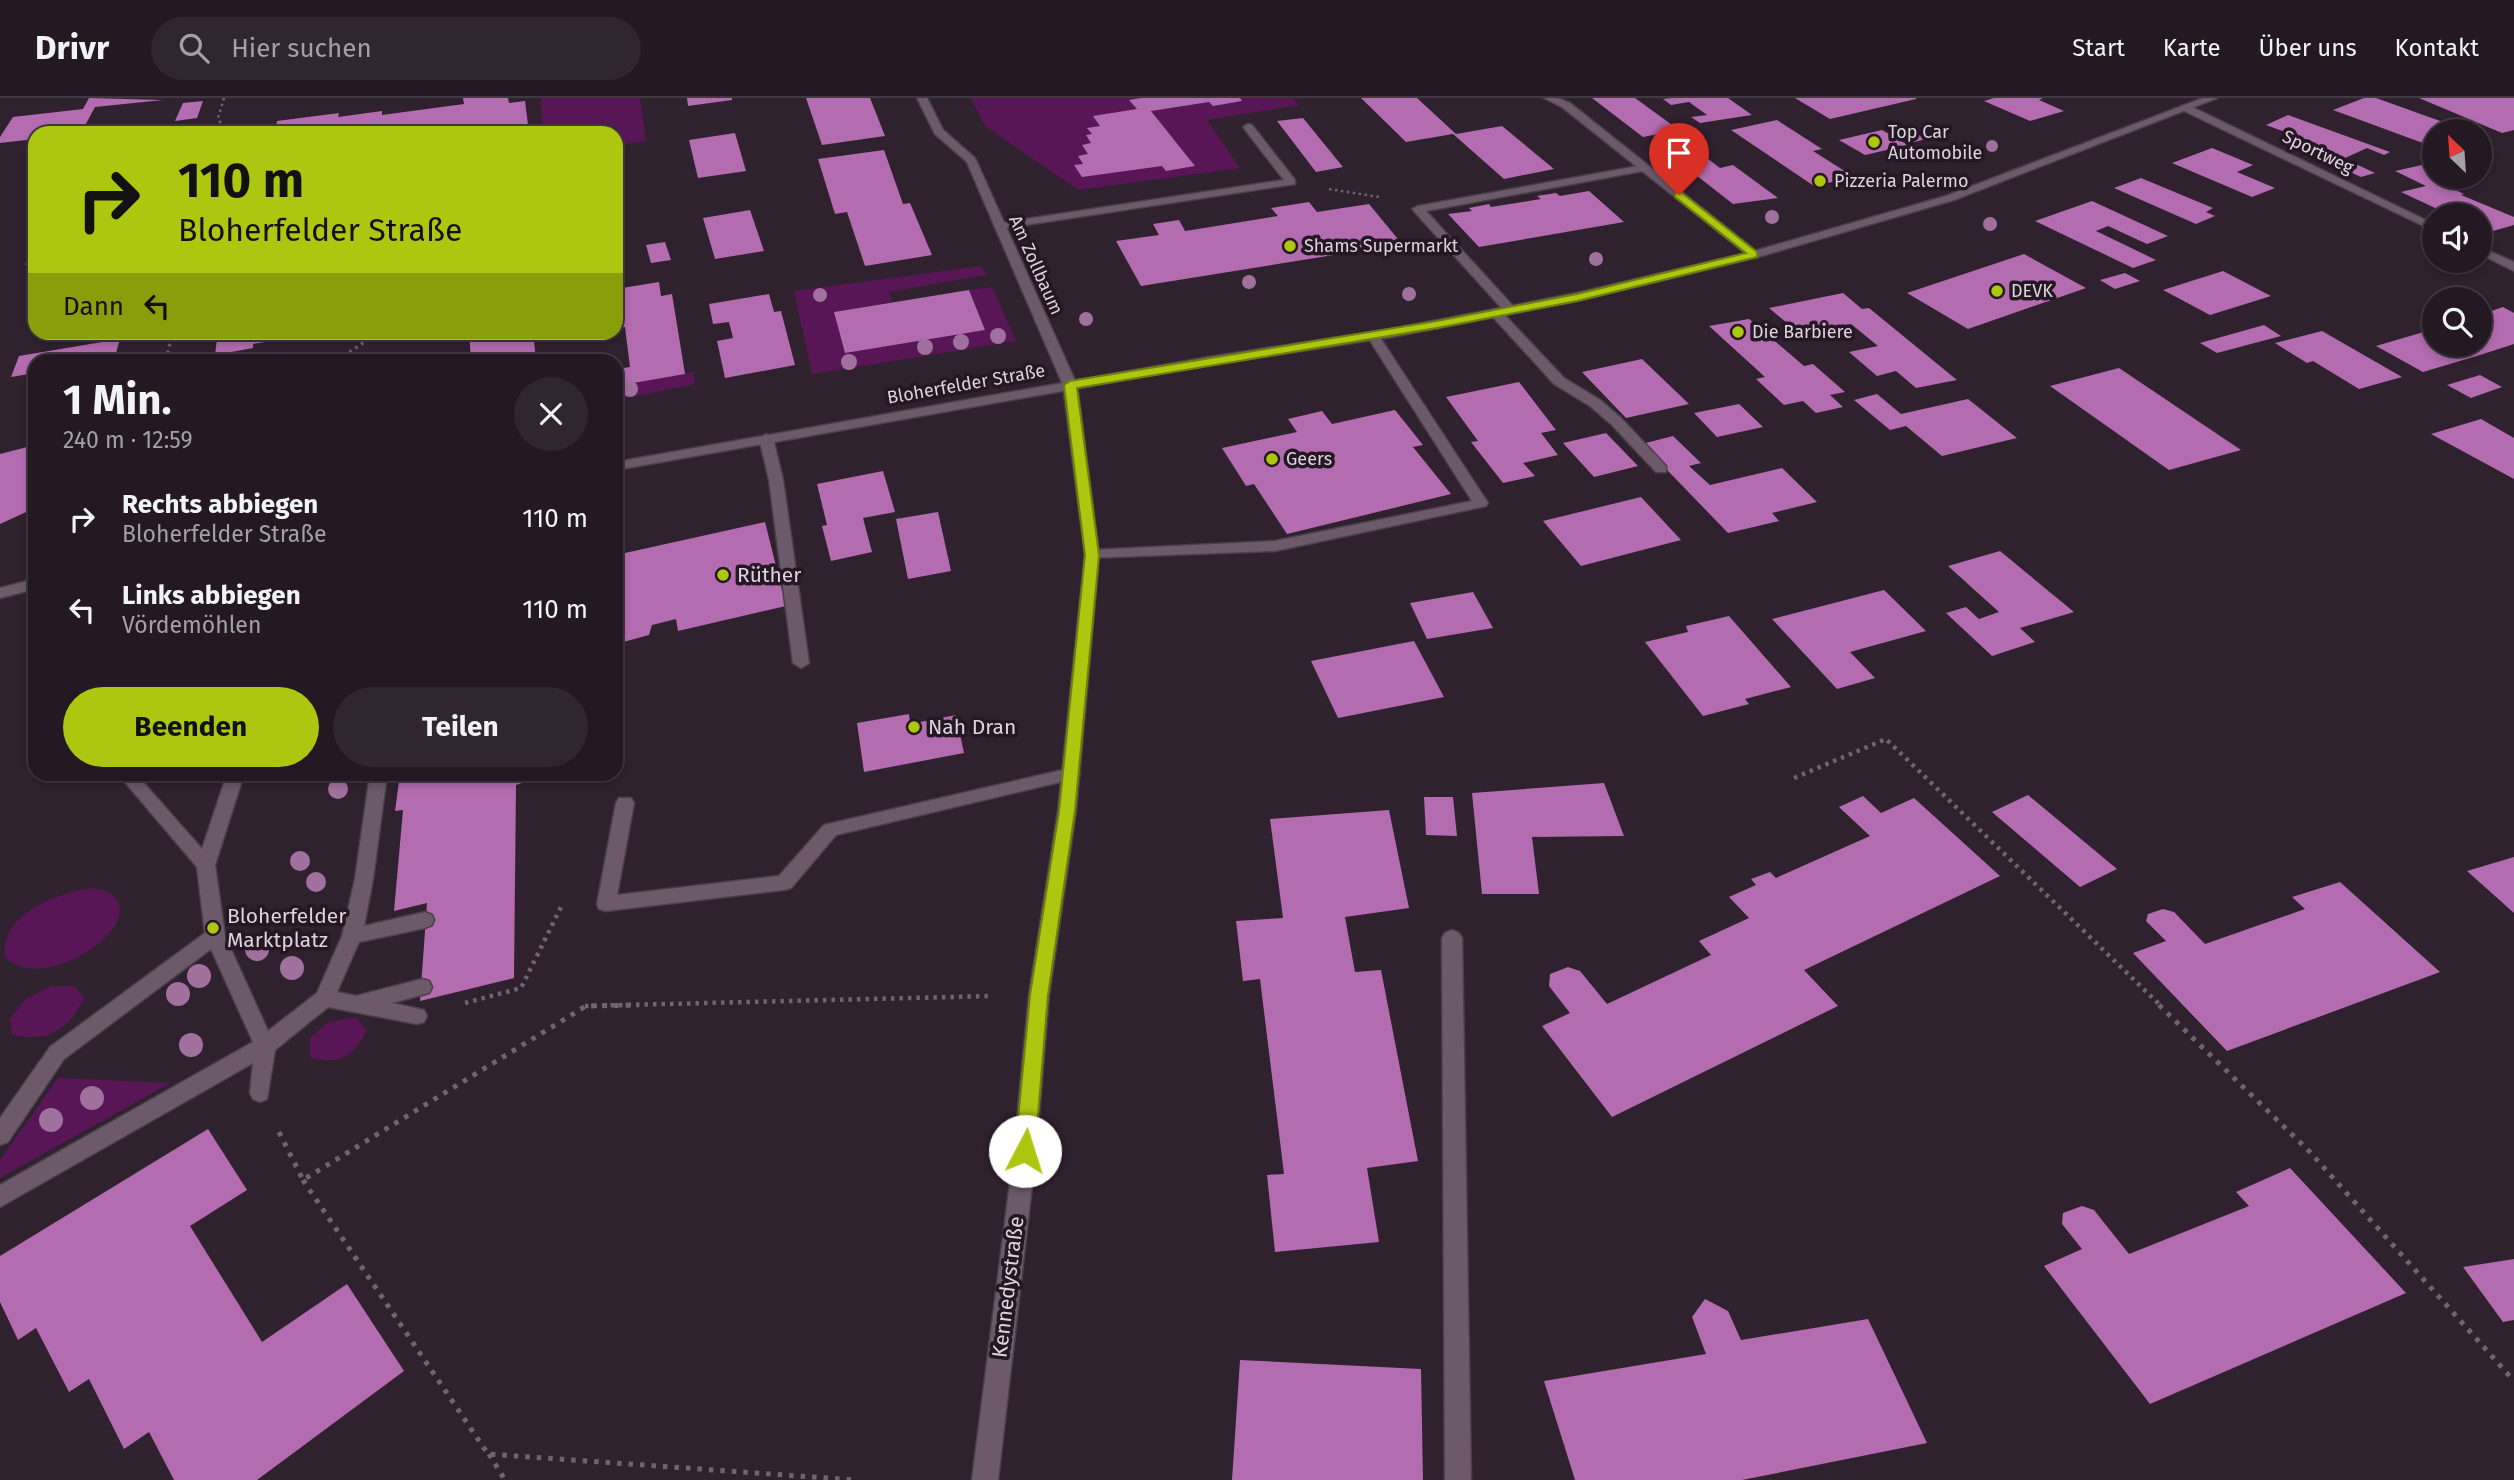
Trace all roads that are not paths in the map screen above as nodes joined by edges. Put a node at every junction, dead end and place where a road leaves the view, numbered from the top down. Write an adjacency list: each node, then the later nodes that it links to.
1 (922, 98): 8 (street, Am Zollbaum)
2 (1549, 98): 6 (street)
3 (2212, 98): 4 (street, Bloherfelder Straße)
4 (2186, 108): 7 (street, Sportweg); 9 (street, Bloherfelder Straße)
5 (1248, 127): 8 (street)
6 (1644, 168): 9 (street); 12 (street)
7 (2422, 222)
8 (1000, 226): 14 (street, Am Zollbaum)
9 (1754, 255): 12 (street, Bloherfelder Straße)
10 (2492, 256): 11 (street)
11 (2514, 267)
12 (1503, 312): 13 (street, Bloherfelder Straße); 17 (street)
13 (1373, 336): 14 (street, Bloherfelder Straße); 18 (street)
14 (1070, 385): 15 (street, Bloherfelder Straße); 18 (street, Kennedystraße)
15 (766, 438): 16 (street, Bloherfelder Straße); 21 (street)
16 (623, 465)
17 (1661, 469)
18 (1092, 555): 22 (street, Kennedystraße)
19 (28, 586): 20 (street)
20 (0, 593)
21 (801, 663)
22 (1071, 774): 26 (street); 40 (street, Kennedystraße)
23 (132, 781): 27 (street)
24 (234, 781): 27 (street)
25 (378, 781): 30 (street)
26 (625, 803)
27 (205, 865): 29 (street)
28 (425, 920): 30 (street)
29 (215, 936): 36 (street); 38 (street)
30 (352, 936): 33 (street)
31 (1452, 938): 41 (street)
32 (422, 987): 34 (street)
33 (325, 998): 34 (street); 36 (street)
34 (356, 1004): 35 (street)
35 (417, 1016)
36 (265, 1046): 37 (street); 39 (street)
37 (260, 1093)
38 (0, 1135)
39 (0, 1196)
40 (985, 1480)
41 (1458, 1480)

